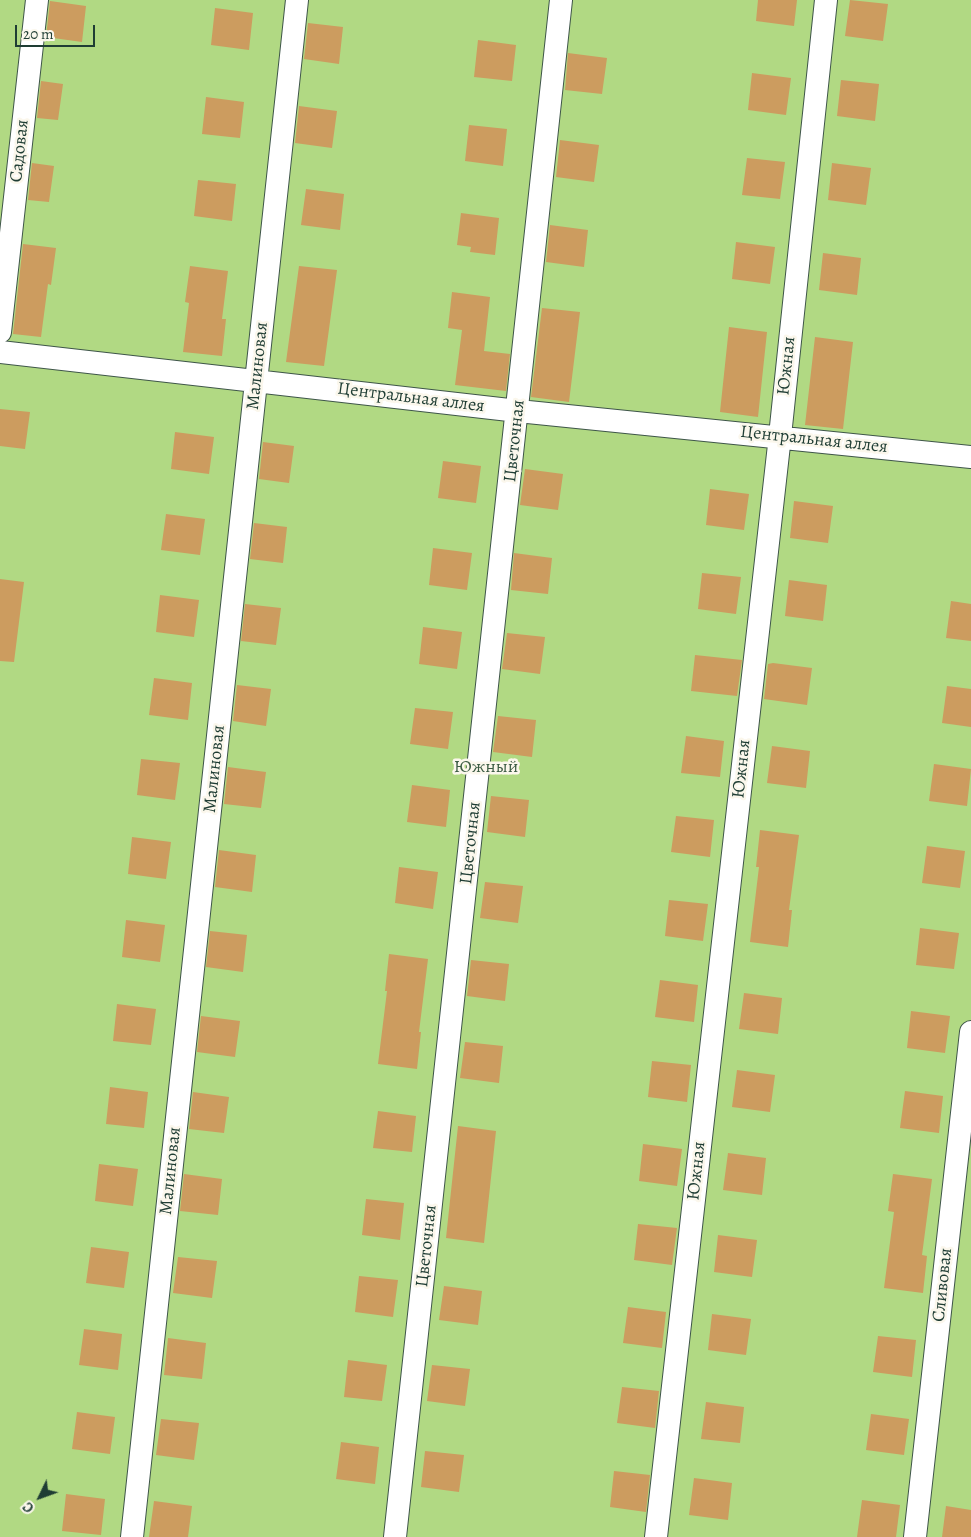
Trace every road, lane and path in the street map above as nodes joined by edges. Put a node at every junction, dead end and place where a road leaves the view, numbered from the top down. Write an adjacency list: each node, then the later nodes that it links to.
1 (37, 0): 5 (street, Садовая)
2 (297, 0): 7 (street, Малиновая)
3 (561, 0): 8 (street, Цветочная)
4 (826, 0): 9 (street, Южная)
5 (0, 332)
6 (0, 352): 7 (street, Центральная аллея)
7 (256, 380): 8 (street, Центральная аллея); 12 (street, Малиновая)
8 (518, 411): 9 (street, Центральная аллея); 13 (street, Цветочная)
9 (780, 436): 10 (street, Центральная аллея); 14 (street, Южная)
10 (971, 457)
11 (971, 1032): 15 (street, Сливовая)
12 (132, 1537)
13 (395, 1537)
14 (656, 1537)
15 (915, 1537)

